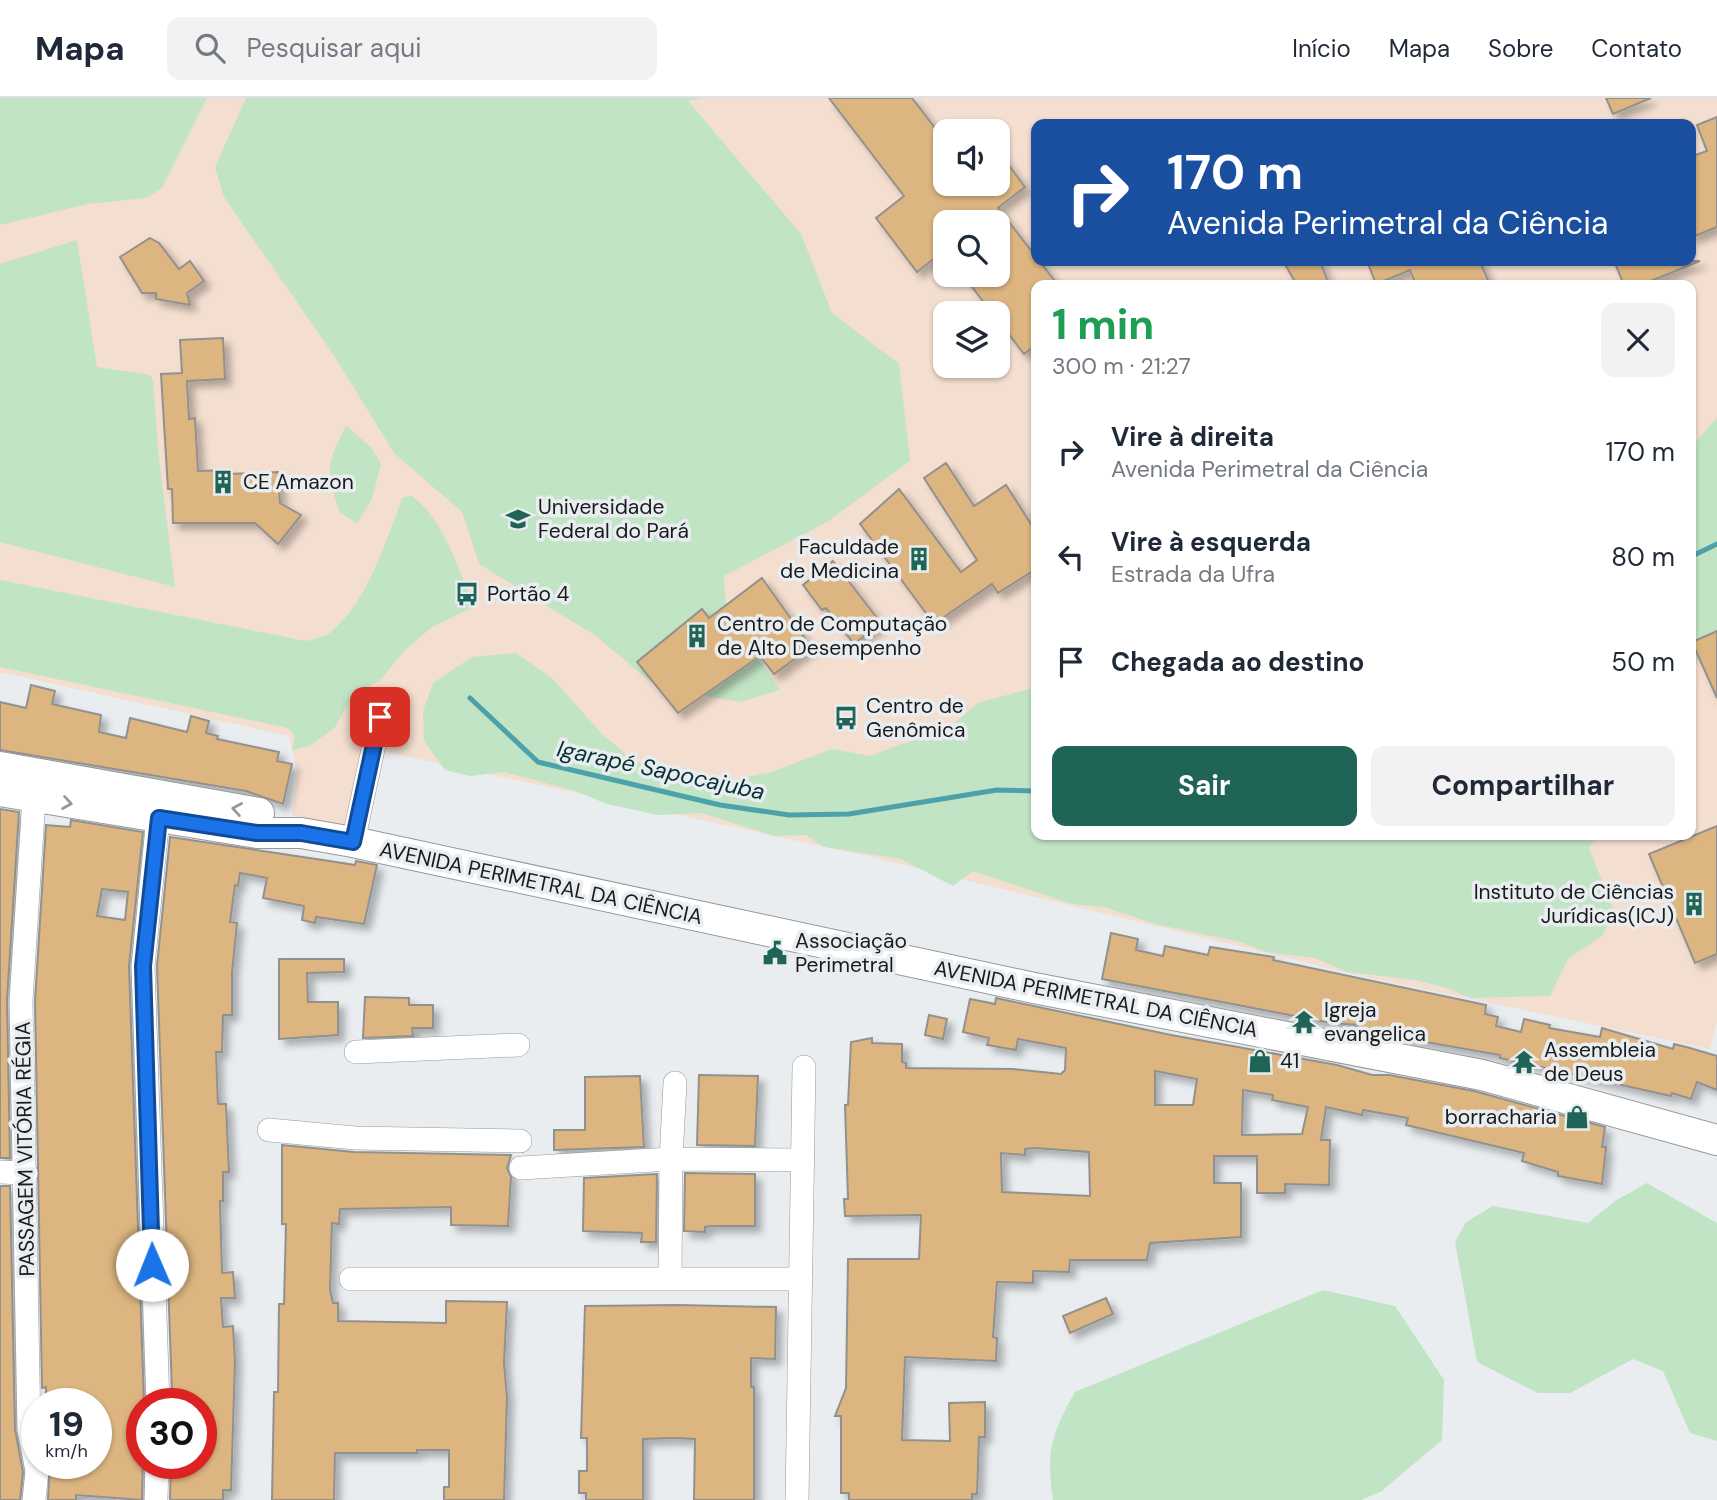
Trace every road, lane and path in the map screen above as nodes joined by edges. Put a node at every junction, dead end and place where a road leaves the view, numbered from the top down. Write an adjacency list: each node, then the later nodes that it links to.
1 (380, 717): 7 (street)
2 (0, 767): 6 (main road, AVENIDA PERIMETRAL DA CIÊNCIA, one-way to 2)
3 (0, 791): 4 (main road, AVENIDA PERIMETRAL DA CIÊNCIA)
4 (34, 798): 5 (main road, AVENIDA PERIMETRAL DA CIÊNCIA, one-way to 5); 21 (street, PASSAGEM VITÓRIA RÉGIA)
5 (159, 818): 6 (main road, AVENIDA PERIMETRAL DA CIÊNCIA); 25 (street)
6 (301, 833): 7 (main road, AVENIDA PERIMETRAL DA CIÊNCIA)
7 (353, 842): 12 (main road, AVENIDA PERIMETRAL DA CIÊNCIA)
8 (518, 1045): 9 (street)
9 (356, 1052)
10 (804, 1067): 17 (street)
11 (675, 1083): 16 (street)
12 (1602, 1107): 14 (main road, AVENIDA PERIMETRAL DA CIÊNCIA); 18 (main road, AVENIDA PERIMETRAL DA CIÊNCIA)
13 (269, 1130): 15 (street)
14 (1717, 1140)
15 (520, 1141)
16 (671, 1159): 17 (street); 19 (street); 22 (street)
17 (803, 1160): 24 (street)
18 (1717, 1160)
19 (521, 1168)
20 (0, 1172): 21 (street)
21 (26, 1173): 27 (street, PASSAGEM VITÓRIA RÉGIA)
22 (670, 1277): 23 (street); 24 (street)
23 (351, 1279)
24 (801, 1279): 29 (street)
25 (157, 1388)
26 (157, 1479): 28 (street)
27 (34, 1500)
28 (156, 1500)
29 (797, 1500)

